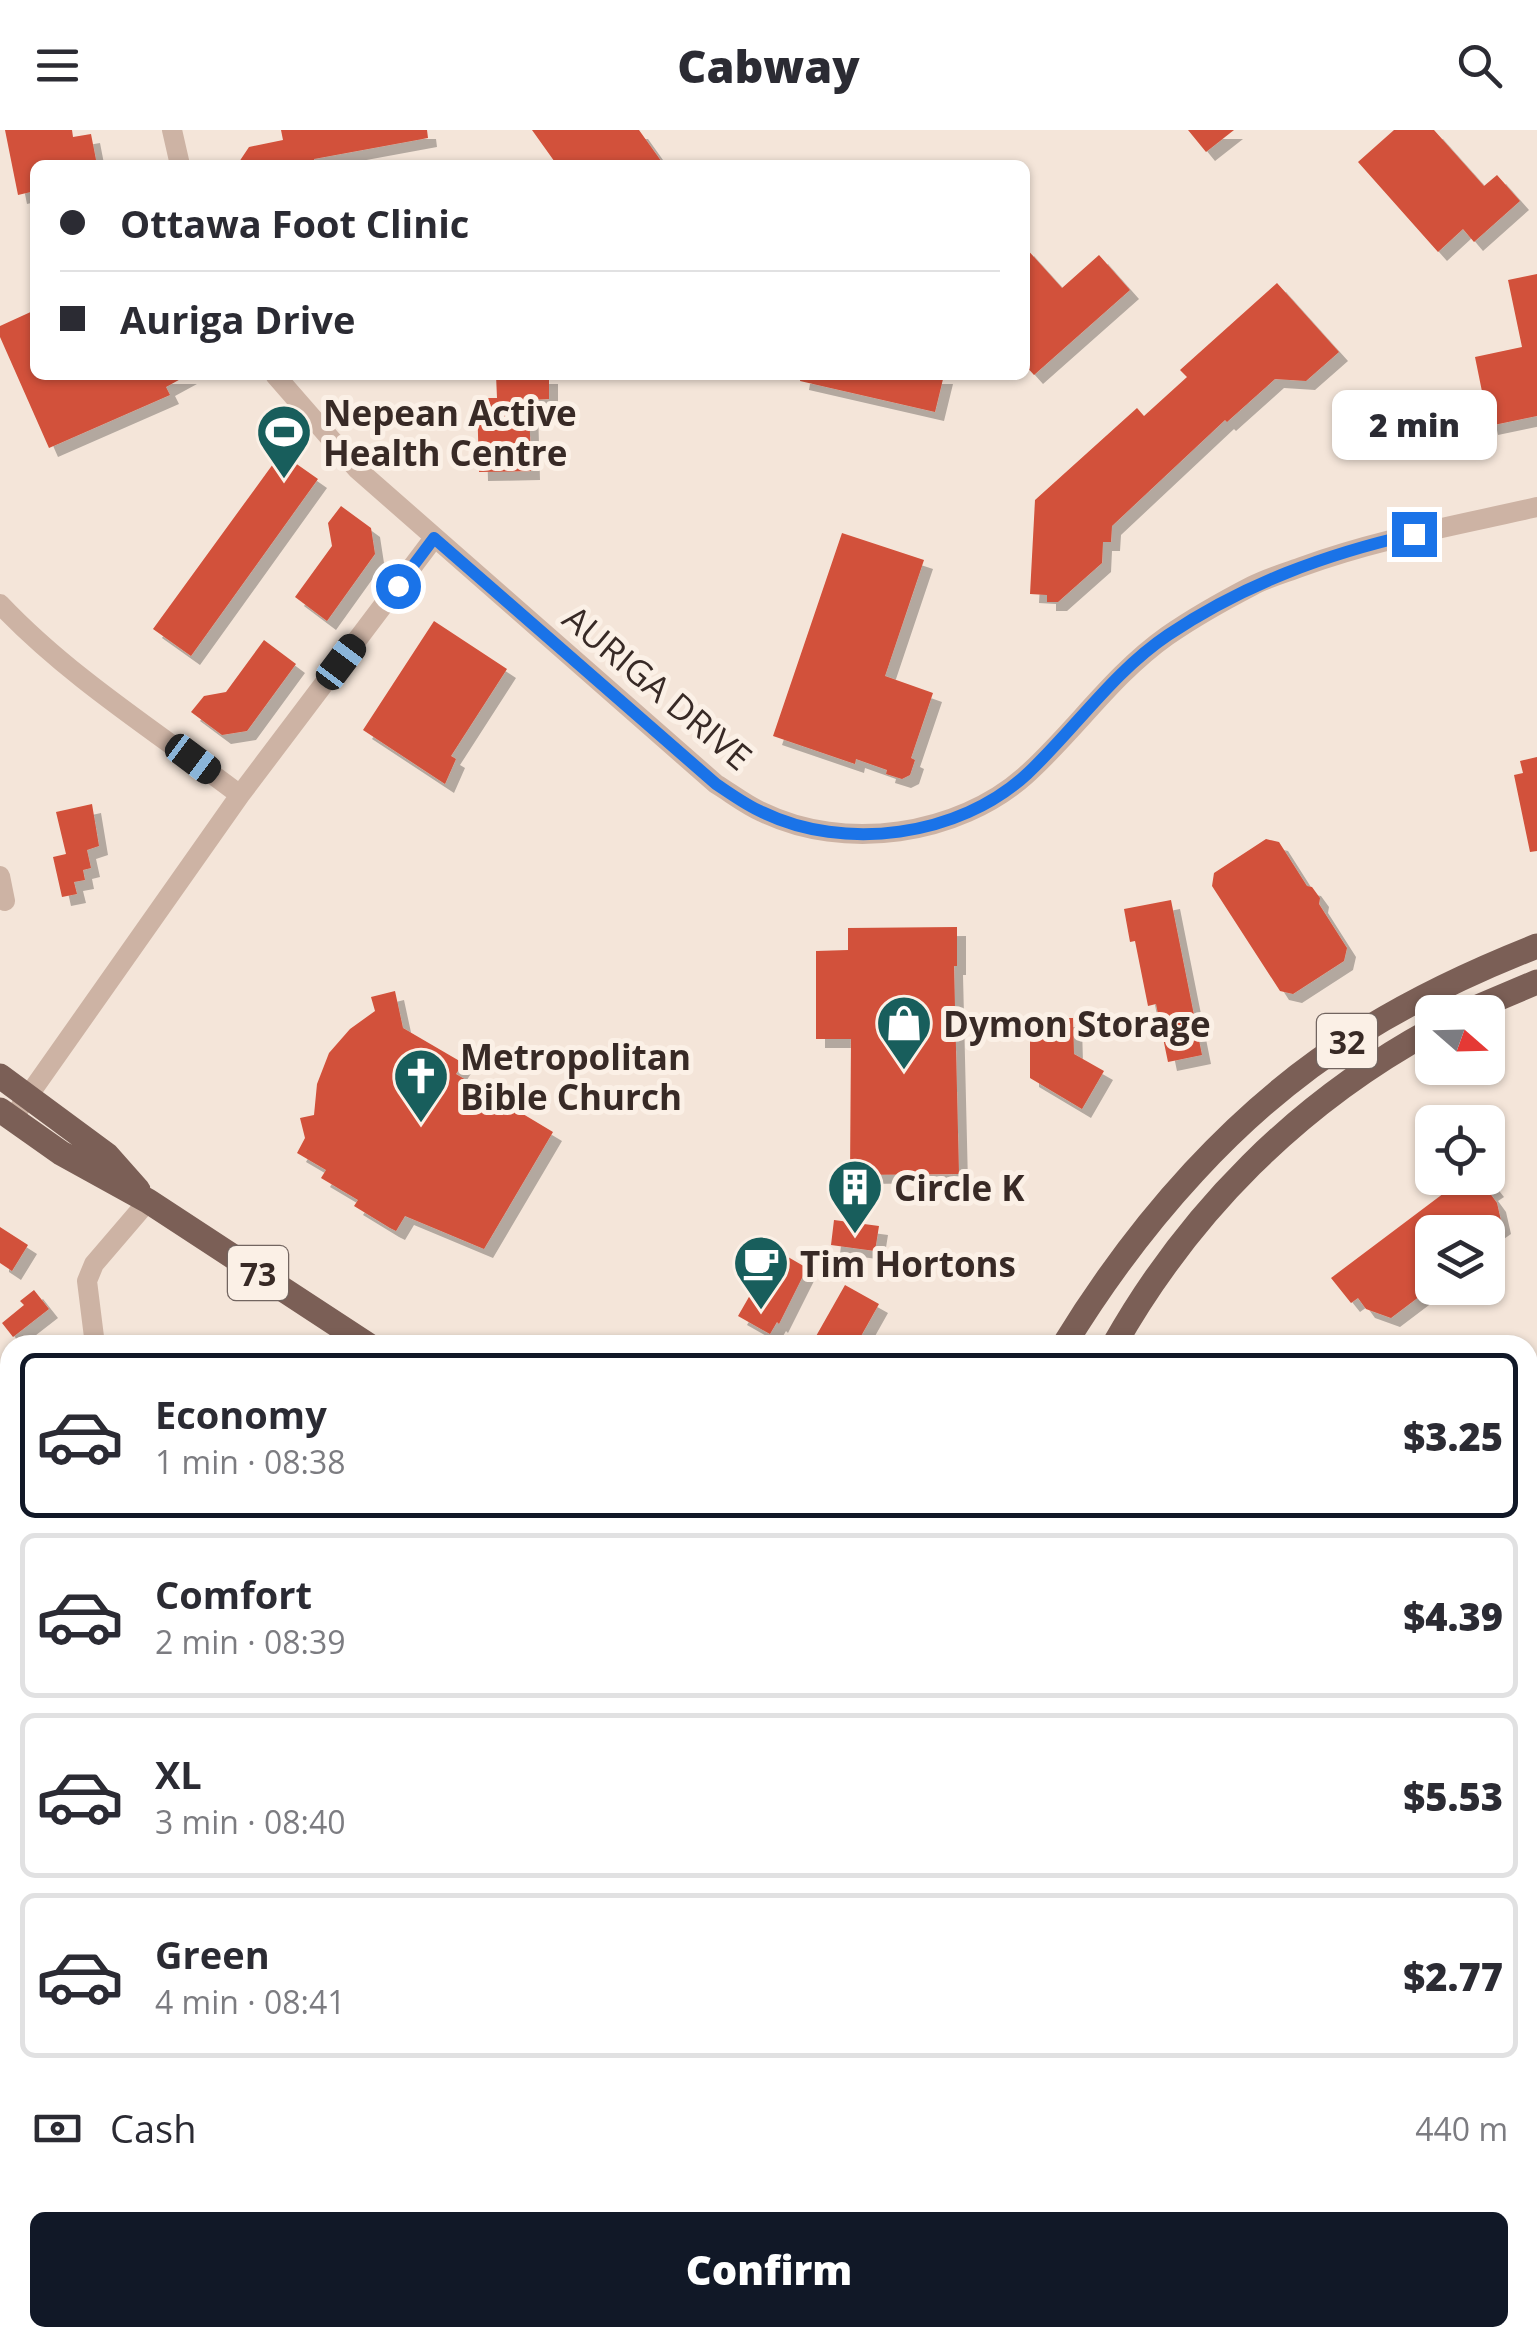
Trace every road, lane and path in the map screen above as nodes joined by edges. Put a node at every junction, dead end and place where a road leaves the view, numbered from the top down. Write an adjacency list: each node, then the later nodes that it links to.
1 (172, 130): 2 (street)
2 (179, 160)
3 (279, 380): 5 (street, AURIGA DRIVE)
4 (1537, 507): 5 (street, AURIGA DRIVE)
5 (434, 538): 7 (street)
6 (0, 604): 7 (street)
7 (240, 795): 15 (street)
8 (0, 876): 9 (street)
9 (5, 901)
10 (1537, 946): 20 (main road, 32)
11 (1537, 982): 12 (main road)
12 (1505, 996)
13 (1415, 1041): 21 (main road, 32)
14 (0, 1076): 15 (main road, 73)
15 (28, 1096): 16 (street); 17 (main road, 73)
16 (6, 1114): 17 (main road, 73)
17 (148, 1201): 18 (street); 19 (main road, 73)
18 (94, 1335)
19 (353, 1335)
20 (1070, 1335)
21 (1121, 1335)

